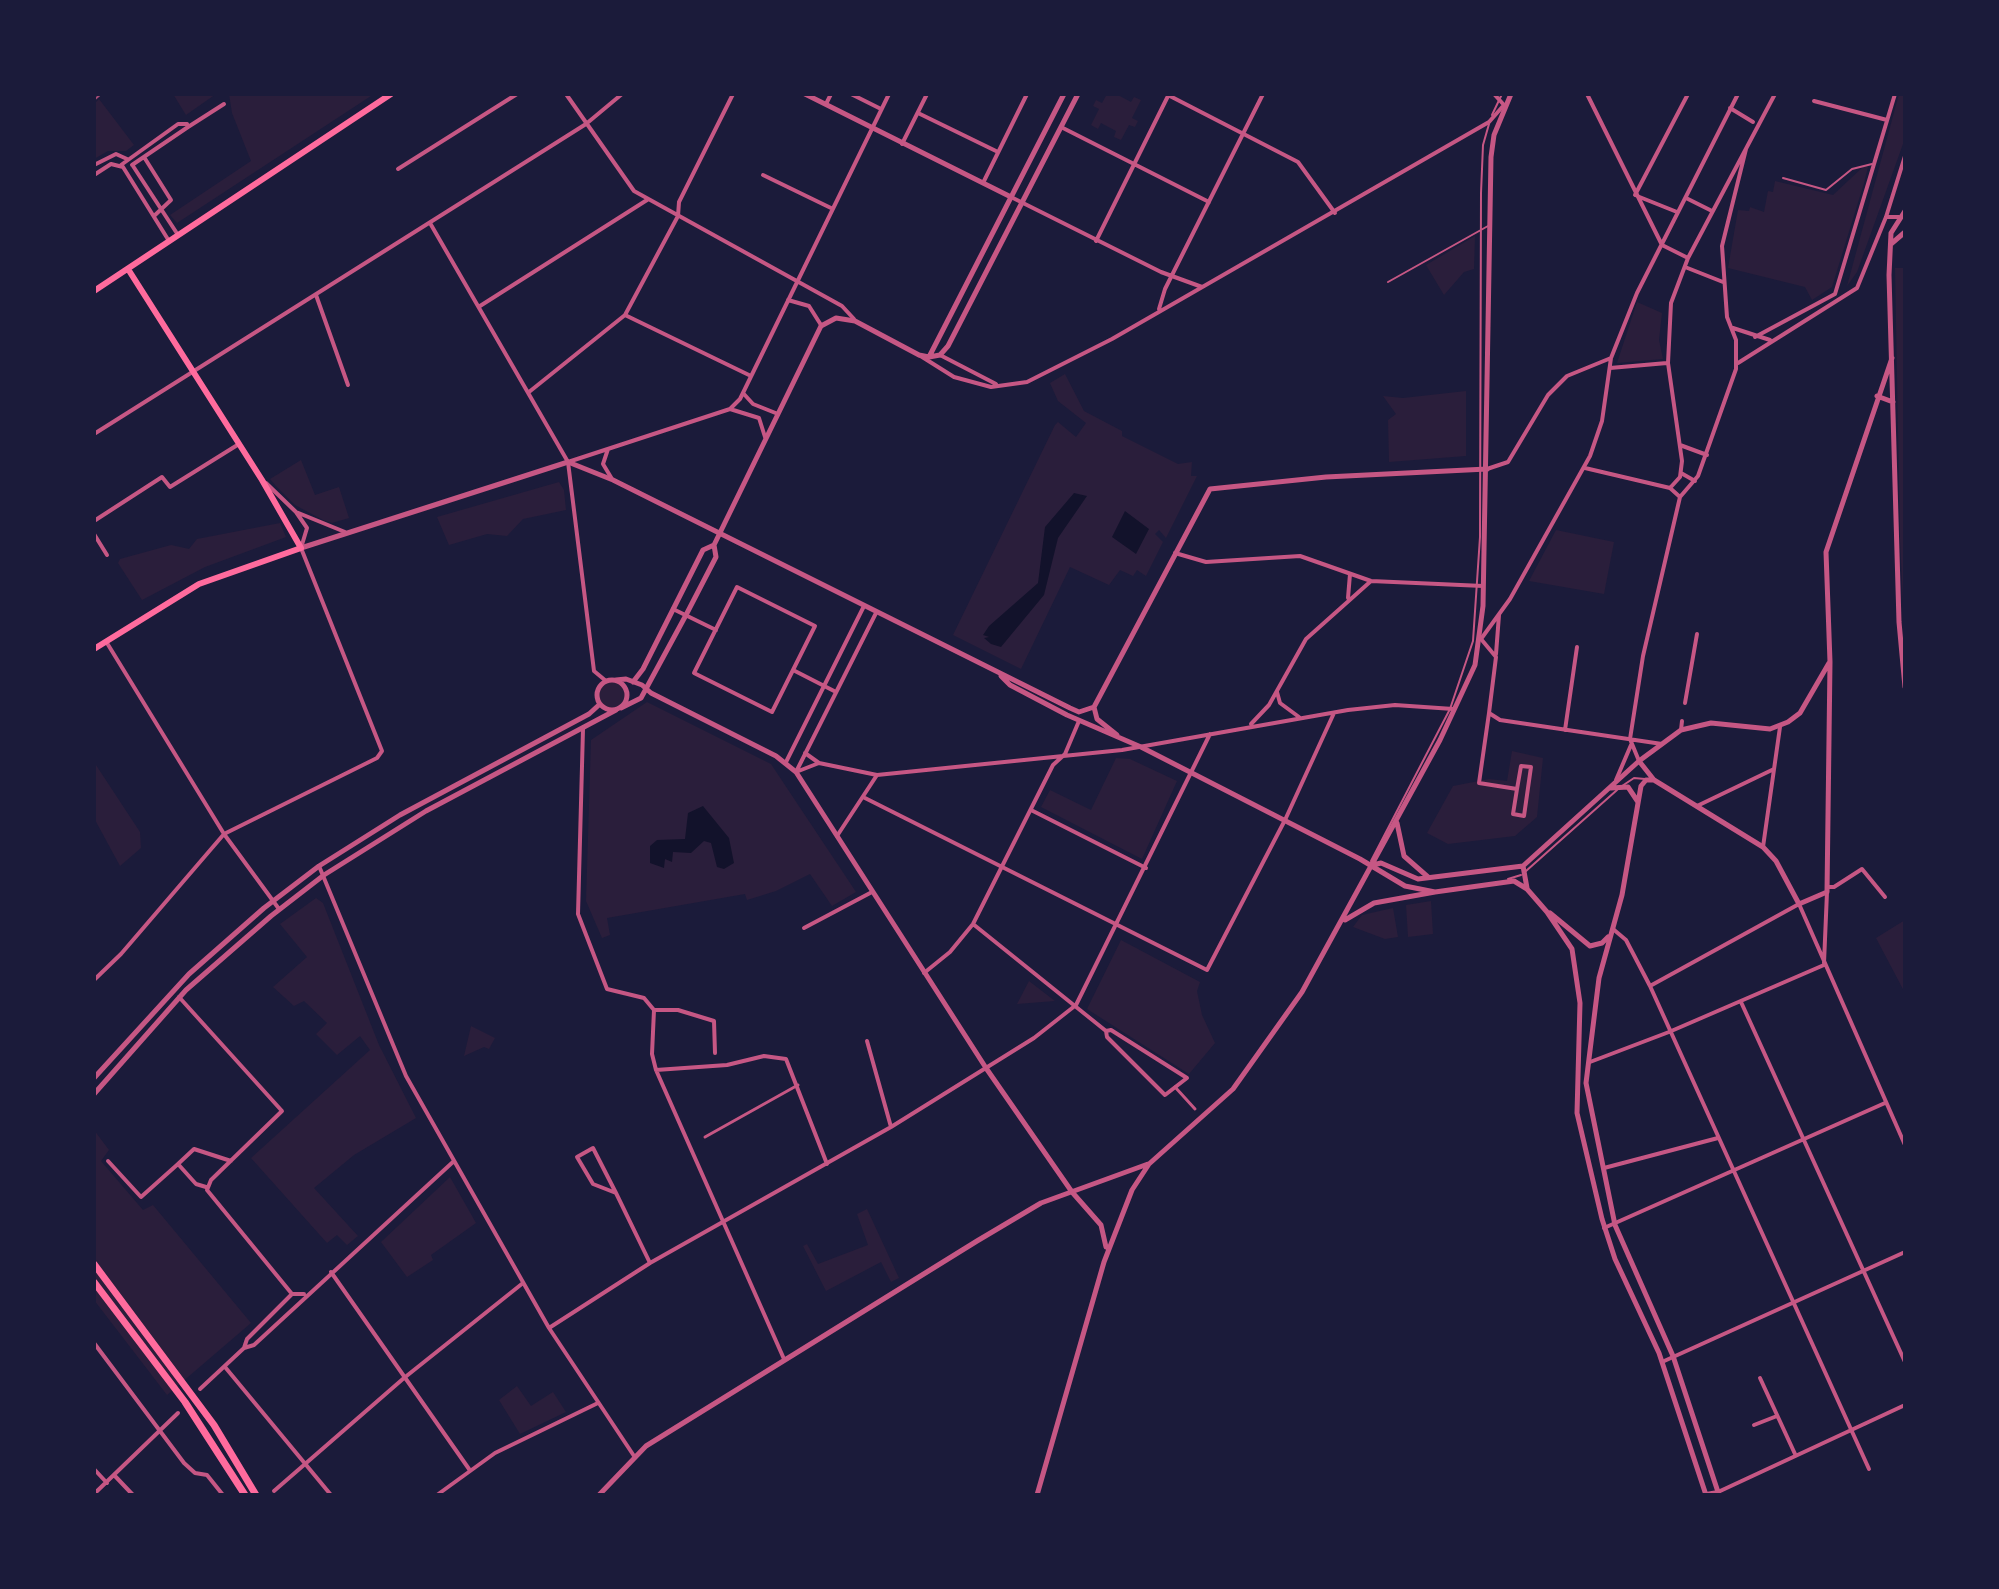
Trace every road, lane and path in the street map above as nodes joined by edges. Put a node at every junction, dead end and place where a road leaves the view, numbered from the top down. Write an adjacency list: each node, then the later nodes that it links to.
1 (391, 94): 75 (main road)
2 (517, 94): 50 (street)
3 (566, 94): 34 (street)
4 (622, 94): 34 (street)
5 (733, 94): 68 (street)
6 (805, 94): 26 (street)
7 (831, 94): 26 (street)
8 (851, 94): 29 (street)
9 (889, 94): 29 (street)
10 (927, 94): 30 (street)
11 (1027, 94): 41 (street)
12 (1064, 94): 56 (street)
13 (1078, 94): 36 (street)
14 (1168, 94): 38 (street); 46 (street)
15 (1263, 94): 38 (street)
16 (1494, 94): 23 (street)
17 (1511, 94): 27 (street)
18 (1587, 94): 55 (street)
19 (1688, 94): 55 (street)
20 (1738, 94): 28 (street)
21 (1775, 94): 40 (street)
22 (1895, 94): 31 (street)
23 (1500, 97): 27 (street); 32 (lane)
24 (1814, 101): 31 (street)
25 (224, 104): 35 (street)
26 (826, 104): 37 (street)
27 (1504, 105): 32 (street); 72 (street)
28 (1730, 108): 33 (street); 57 (street)
29 (881, 109): 37 (street)
30 (918, 113): 39 (street); 41 (street)
31 (1887, 120): 47 (street)
32 (1489, 122): 66 (street); 73 (lane)
33 (1753, 122)
34 (586, 124): 58 (street); 71 (street)
35 (188, 127): 43 (street); 44 (street)
36 (1061, 127): 46 (street); 59 (street)
37 (871, 129): 39 (street); 61 (street)
38 (1244, 133): 60 (street); 66 (street)
39 (902, 144): 54 (street)
40 (1746, 149): 63 (street); 86 (street)
41 (998, 152): 54 (street)
42 (1905, 156): 69 (street)
43 (144, 157): 49 (street); 62 (street)
44 (126, 158): 45 (street); 48 (street); 49 (street)
45 (120, 164): 51 (street); 67 (street)
46 (1134, 164): 60 (street); 77 (street)
47 (1874, 164): 53 (lane); 97 (street)
48 (94, 165)
49 (132, 165): 62 (street)
50 (398, 169)
51 (94, 175)
52 (763, 175): 61 (street)
53 (1783, 178)
54 (983, 183): 56 (street)
55 (1635, 195): 65 (street); 78 (street)
56 (1011, 197): 59 (street); 101 (street)
57 (1686, 198): 63 (street); 65 (street)
58 (647, 200): 68 (street); 91 (street)
59 (1023, 202): 77 (street); 100 (street)
60 (1209, 202): 83 (street)
61 (833, 209): 84 (street)
62 (162, 211): 67 (street); 75 (street)
63 (1713, 211): 80 (street)
64 (1905, 211): 70 (street)
65 (1679, 212): 78 (street)
66 (1335, 213): 87 (street)
67 (154, 216): 76 (street)
68 (678, 216): 84 (street); 93 (street)
69 (1886, 217): 70 (street); 98 (street)
70 (1899, 218): 74 (street); 79 (street)
71 (430, 223): 89 (street); 91 (street)
72 (1490, 224): 73 (lane); 124 (street)
73 (1482, 229): 85 (lane); 124 (lane)
74 (1904, 232): 79 (street)
75 (178, 235): 76 (main road)
76 (169, 241): 82 (main road)
77 (1096, 241): 83 (street)
78 (1662, 245): 80 (street); 102 (street)
79 (1890, 245): 103 (street)
80 (1688, 258): 81 (street)
81 (1685, 266): 86 (street); 104 (street)
82 (128, 269): 88 (main road); 107 (main road)
83 (1174, 274): 87 (street); 92 (street)
84 (796, 282): 90 (street); 94 (street)
85 (1388, 282)
86 (1723, 282): 96 (street)
87 (1202, 287): 92 (street)
88 (94, 291)
89 (316, 295): 107 (street); 109 (street)
90 (788, 300): 95 (street); 108 (street)
91 (480, 306): 111 (street)
92 (1158, 311): 110 (street)
93 (625, 315): 108 (street); 111 (street)
94 (855, 321): 95 (street); 99 (street)
95 (821, 326): 116 (street)
96 (1733, 328): 97 (street); 106 (street)
97 (1755, 337): 98 (street)
98 (1770, 340): 106 (street)
99 (919, 355): 101 (street); 110 (street)
100 (940, 355): 101 (street); 110 (street)
101 (929, 357)
102 (1611, 358): 105 (street); 124 (street)
103 (1892, 358): 113 (street); 114 (street)
104 (1668, 363): 105 (street); 120 (street)
105 (1610, 368): 125 (street)
106 (1736, 369): 122 (street)
107 (193, 372): 117 (street); 119 (main road)
108 (751, 376): 112 (street)
109 (348, 385)
110 (998, 385)
111 (529, 392): 123 (street)
112 (743, 393): 115 (street); 116 (street)
113 (1877, 396): 114 (street); 159 (street)
114 (1893, 402): 166 (street)
115 (730, 409): 118 (street); 121 (street)
116 (778, 414): 118 (street)
117 (94, 434)
118 (765, 443): 136 (street)
119 (239, 444): 127 (main road); 133 (street)
120 (1680, 445): 122 (street); 126 (street)
121 (608, 449): 123 (street); 128 (street)
122 (1707, 455): 129 (street)
123 (568, 462): 128 (street); 134 (street); 163 (street)
124 (1484, 468): 139 (street); 143 (street)
125 (1585, 468): 130 (street); 149 (street)
126 (1681, 473): 129 (street); 130 (street)
127 (262, 480): 132 (street); 138 (main road)
128 (613, 480): 136 (street)
129 (1695, 481): 131 (street)
130 (1670, 488): 131 (street)
131 (1680, 497): 189 (street)
132 (296, 512): 134 (street); 138 (street)
133 (94, 521)
134 (347, 533): 138 (street)
135 (94, 534): 140 (street)
136 (720, 534): 137 (street); 145 (street)
137 (714, 545): 146 (street); 148 (street)
138 (301, 548): 153 (main road); 212 (street)
139 (1175, 553): 141 (street); 174 (street)
140 (107, 555)
141 (1350, 574): 142 (street); 144 (street)
142 (1371, 581): 143 (street); 144 (street)
143 (1481, 586): 152 (street); 176 (lane)
144 (1348, 598): 167 (street)
145 (864, 606): 147 (street); 156 (street)
146 (673, 609): 148 (street); 164 (street)
147 (876, 613): 158 (street); 161 (street)
148 (686, 615): 150 (street); 168 (street)
149 (1499, 615): 152 (street); 157 (street)
150 (716, 630): 160 (street); 160 (street)
151 (1697, 634): 172 (street)
152 (1481, 639): 157 (street); 176 (street)
153 (105, 640): 155 (main road); 212 (street)
154 (1577, 647): 185 (street)
155 (94, 649)
156 (841, 652): 158 (street); 165 (street)
157 (1496, 657): 178 (street)
158 (853, 659): 169 (street)
159 (1830, 662): 170 (street); 171 (street)
160 (793, 670): 165 (street)
161 (1001, 676): 174 (street); 180 (street)
162 (616, 680): 163 (street); 164 (street); 175 (street)
163 (606, 681): 173 (street)
164 (633, 682): 168 (street)
165 (824, 685): 169 (street); 196 (street)
166 (1905, 687)
167 (1277, 690): 179 (street); 182 (street)
168 (646, 691): 175 (street); 196 (street)
169 (836, 692): 193 (street)
170 (1809, 697): 171 (street); 183 (street)
171 (1828, 701): 225 (street)
172 (1685, 703)
173 (600, 704): 175 (street); 216 (street)
174 (1094, 707): 188 (street)
175 (619, 709): 184 (street)
176 (1453, 709): 177 (street); 211 (street); 215 (lane)
177 (1334, 713): 179 (street); 210 (street)
178 (1489, 713): 185 (street); 205 (street)
179 (1301, 718): 182 (street)
180 (1079, 721): 188 (street); 194 (street)
181 (1682, 721): 186 (street)
182 (1246, 726): 187 (street)
183 (1780, 727): 186 (street); 198 (street)
184 (583, 729): 221 (street); 245 (street)
185 (1565, 730): 189 (street)
186 (1681, 730): 190 (street)
187 (1210, 734): 192 (street); 200 (street)
188 (1121, 737): 192 (street)
189 (1630, 739): 190 (street); 191 (street)
190 (1662, 744): 195 (street)
191 (1631, 745): 195 (street); 204 (street)
192 (1141, 747): 194 (street); 200 (street)
193 (805, 753): 197 (street); 199 (street)
194 (1065, 754): 201 (street); 209 (street)
195 (1639, 761): 203 (street); 204 (street)
196 (786, 762): 199 (street)
197 (819, 763): 199 (street); 201 (street)
198 (1774, 769): 208 (street); 214 (street)
199 (796, 772): 213 (street)
200 (1193, 773): 210 (street); 219 (street)
201 (877, 775): 206 (street)
202 (1646, 780): 203 (street); 204 (lane); 207 (street)
203 (1654, 780): 208 (street)
204 (1614, 788): 207 (street); 217 (street); 220 (lane)
205 (1517, 789): 205 (street)
206 (863, 797): 213 (street); 218 (street)
207 (1638, 803): 237 (street)
208 (1697, 806): 214 (street)
209 (1031, 810): 218 (street); 219 (street)
210 (1285, 820): 215 (street); 234 (street)
211 (1396, 822): 215 (street); 222 (street)
212 (224, 834): 229 (street); 240 (street)
213 (837, 836): 226 (street)
214 (1763, 847): 230 (street)
215 (1372, 865): 222 (street); 227 (street); 235 (street)
216 (319, 866): 221 (street); 229 (street)
217 (1523, 866): 220 (street); 222 (street)
218 (1002, 867): 233 (street); 234 (street)
219 (1146, 868): 234 (street)
220 (1523, 874): 223 (lane); 224 (street)
221 (324, 875): 231 (street); 266 (street)
222 (1428, 877)
223 (1504, 881): 224 (street); 227 (street)
224 (1527, 889): 232 (street)
225 (1827, 889): 228 (street); 230 (street); 238 (street)
226 (872, 892): 236 (street); 239 (street)
227 (1435, 892): 235 (street)
228 (1885, 897)
229 (272, 901): 231 (street); 253 (street)
230 (1799, 904): 238 (street); 241 (street)
231 (279, 909): 242 (street)
232 (1547, 912): 237 (street); 277 (street)
233 (973, 924): 239 (street); 244 (street)
234 (1118, 924): 244 (street)
235 (1341, 924): 269 (street)
236 (804, 928)
237 (1612, 931): 241 (street); 250 (street)
238 (1824, 965): 243 (street); 257 (street)
239 (924, 973): 251 (street)
240 (94, 980)
241 (1650, 986): 247 (street)
242 (179, 997): 256 (street); 265 (street)
243 (1741, 1002): 247 (street); 262 (street)
244 (1076, 1005): 246 (street); 251 (street)
245 (654, 1010): 249 (street); 252 (street)
246 (1106, 1031): 255 (street); 255 (street)
247 (1669, 1032): 250 (street); 261 (street)
248 (867, 1041): 259 (street)
249 (715, 1053)
250 (1586, 1063): 270 (street)
251 (986, 1068): 259 (street); 273 (street)
252 (656, 1070): 254 (street); 275 (street)
253 (94, 1078)
254 (798, 1085): 260 (street); 268 (street)
255 (1175, 1087): 258 (street)
256 (94, 1094)
257 (1885, 1103): 262 (street); 263 (street)
258 (1195, 1109)
259 (891, 1127): 268 (street)
260 (705, 1137)
261 (1718, 1138): 270 (street); 271 (street)
262 (1804, 1140): 271 (street); 283 (street)
263 (1905, 1145)
264 (108, 1161): 267 (street)
265 (231, 1161): 267 (street); 272 (street)
266 (454, 1161): 282 (street); 285 (street)
267 (178, 1164): 272 (street)
268 (827, 1164): 275 (street)
269 (1149, 1164): 273 (street); 279 (street)
270 (1602, 1168): 276 (street)
271 (1733, 1172): 276 (street); 288 (street)
272 (206, 1187): 287 (street)
273 (1072, 1192): 279 (street); 293 (street)
274 (616, 1193): 274 (street); 280 (street)
275 (725, 1223): 280 (street); 293 (street)
276 (1615, 1225): 277 (street); 292 (street)
277 (1604, 1228): 294 (street)
278 (1905, 1252): 283 (street)
279 (1104, 1262): 326 (street)
280 (650, 1263): 289 (street)
281 (94, 1264): 321 (highway)
282 (331, 1272): 286 (street); 297 (street)
283 (1863, 1272): 288 (street); 295 (street)
284 (94, 1282): 320 (highway)
285 (523, 1283): 289 (street); 297 (street)
286 (309, 1291): 287 (street); 291 (street)
287 (292, 1294): 291 (street)
288 (1792, 1304): 292 (street); 305 (street)
289 (549, 1328): 300 (street)
290 (94, 1343): 306 (street)
291 (244, 1348): 296 (street)
292 (1673, 1356): 294 (street); 317 (street)
293 (784, 1359): 308 (street)
294 (1662, 1362): 327 (street)
295 (1905, 1362)
296 (225, 1367): 299 (street); 309 (street)
297 (404, 1378): 309 (street); 311 (street)
298 (1760, 1378): 303 (street)
299 (200, 1389)
300 (598, 1403): 308 (street); 311 (street)
301 (1905, 1405): 305 (street)
302 (178, 1413): 306 (street)
303 (1777, 1416): 304 (street); 307 (street)
304 (1754, 1425)
305 (1850, 1428): 307 (street); 312 (street)
306 (158, 1430): 313 (street); 319 (street)
307 (1795, 1454): 317 (street)
308 (634, 1456): 325 (street)
309 (305, 1464): 315 (street); 323 (street)
310 (94, 1469): 314 (street)
311 (469, 1469): 324 (street)
312 (1869, 1469)
313 (114, 1475): 314 (street); 318 (street)
314 (107, 1483): 316 (street)
315 (274, 1491): 322 (street)
316 (94, 1494)
317 (1719, 1494): 327 (street)
318 (133, 1495)
319 (223, 1495)
320 (245, 1495)
321 (256, 1495)
322 (268, 1495)
323 (331, 1495)
324 (437, 1495)
325 (599, 1495)
326 (1037, 1495)
327 (1706, 1495)

